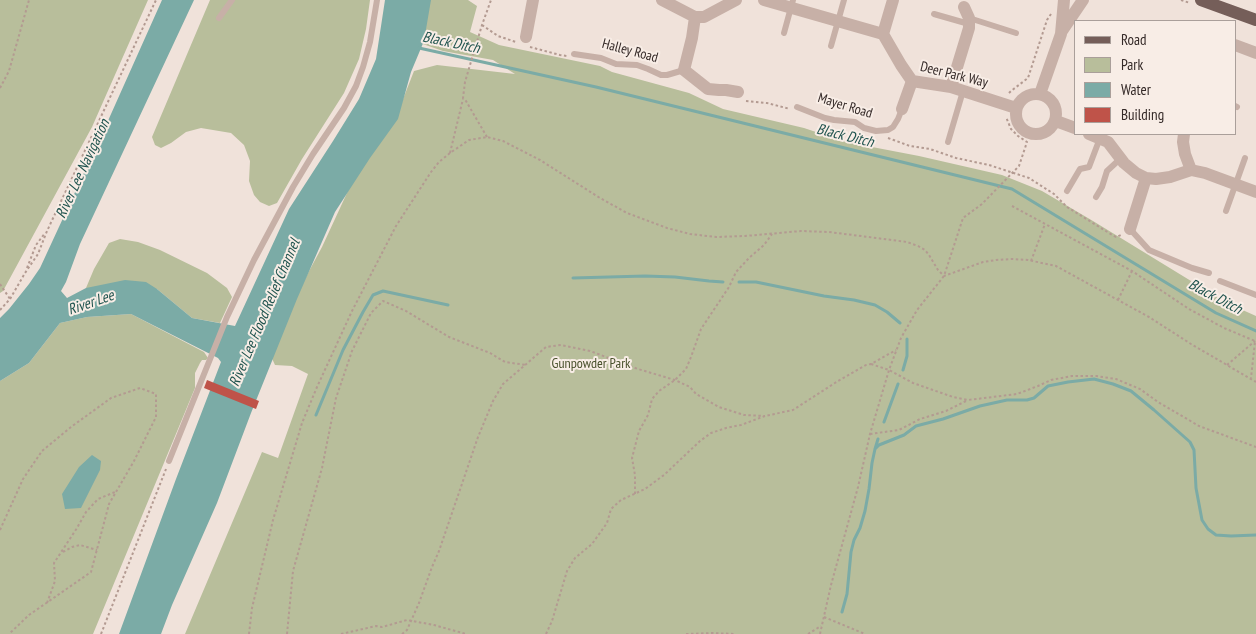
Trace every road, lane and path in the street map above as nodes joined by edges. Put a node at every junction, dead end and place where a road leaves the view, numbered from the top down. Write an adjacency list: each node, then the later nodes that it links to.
1 (29, 0): 33 (path)
2 (156, 0): 62 (path)
3 (232, 0): 19 (lane)
4 (377, 0): 88 (lane)
5 (492, 0): 37 (path)
6 (533, 0): 26 (street)
7 (662, 0): 18 (street)
8 (736, 0): 18 (street)
9 (764, 0): 14 (street)
10 (844, 0): 21 (lane)
11 (893, 0): 24 (street)
12 (1083, 0): 25 (street)
13 (1201, 0): 20 (main road)
14 (792, 4): 21 (street); 22 (lane)
15 (1060, 4): 25 (street); 38 (path)
16 (966, 12): 17 (lane); 23 (lane); 34 (street)
17 (934, 14)
18 (696, 17): 31 (street)
19 (219, 18)
20 (1256, 20)
21 (838, 21): 24 (street); 28 (lane)
22 (784, 33)
23 (1016, 33)
24 (882, 34): 32 (street, Deer Park Way)
25 (1061, 34): 36 (street)
26 (526, 37)
27 (1236, 45): 29 (street)
28 (831, 46)
29 (1256, 53)
30 (574, 54): 31 (lane, Halley Road)
31 (684, 70): 35 (street)
32 (912, 82): 34 (street, Deer Park Way); 41 (street, Mayer Road)
33 (0, 88)
34 (957, 89): 40 (street, Deer Park Way); 48 (lane)
35 (738, 92)
36 (1040, 94): 40 (street); 43 (street)
37 (463, 98): 46 (path); 49 (path)
38 (1007, 98)
39 (797, 106): 41 (lane, Mayer Road)
40 (1016, 108): 43 (street)
41 (902, 109)
42 (1005, 115): 68 (path)
43 (1056, 121): 44 (street)
44 (1074, 128)
45 (1184, 135): 52 (street)
46 (487, 137): 49 (path); 63 (path)
47 (1102, 137): 51 (street); 55 (lane)
48 (948, 142)
49 (450, 152): 100 (path)
50 (1245, 158): 54 (lane)
51 (1120, 159): 53 (street); 57 (lane)
52 (1191, 170): 53 (street); 54 (street)
53 (1146, 178): 61 (street)
54 (1236, 184): 56 (street); 59 (lane)
55 (1068, 191)
56 (1256, 192)
57 (1096, 197)
58 (1012, 206): 60 (path)
59 (1226, 211)
60 (1045, 224): 64 (path); 65 (path)
61 (1130, 229): 67 (lane)
62 (47, 231): 66 (path); 66 (path)
63 (772, 234): 68 (path); 82 (path)
64 (1031, 261): 68 (path); 73 (path)
65 (1132, 271): 73 (path); 75 (path)
66 (25, 273): 72 (path)
67 (1209, 273)
68 (944, 276): 76 (path)
69 (1220, 281): 71 (lane)
70 (0, 284): 72 (path)
71 (1256, 295)
72 (10, 299): 74 (path)
73 (1118, 300): 79 (path)
74 (0, 310)
75 (1255, 341): 79 (path); 81 (path)
76 (896, 350): 77 (path); 80 (path)
77 (871, 364): 80 (path); 85 (path)
78 (526, 365): 82 (path); 96 (path); 101 (path)
79 (1227, 365): 81 (path)
80 (889, 370): 84 (path); 86 (path)
81 (1251, 379): 83 (path)
82 (675, 380): 85 (path); 90 (path)
83 (1256, 382)
84 (968, 400): 86 (path); 87 (path)
85 (765, 416): 90 (path)
86 (870, 434): 95 (path)
87 (1256, 447)
88 (169, 461): 99 (path)
89 (116, 492): 91 (path); 92 (path); 93 (path)
90 (635, 494): 105 (path)
91 (0, 530)
92 (97, 550): 93 (path); 94 (path)
93 (60, 553): 94 (path)
94 (47, 603): 98 (path)
95 (824, 617): 97 (path); 110 (path)
96 (411, 621): 102 (path); 103 (path); 104 (path)
97 (822, 626): 108 (path); 109 (path)
98 (9, 634)
99 (101, 634)
100 (249, 634)
101 (287, 634)
102 (341, 634)
103 (402, 634)
104 (466, 634)
105 (546, 634)
106 (686, 634): 107 (path)
107 (734, 634)
108 (808, 634)
109 (820, 634)
110 (865, 634)

